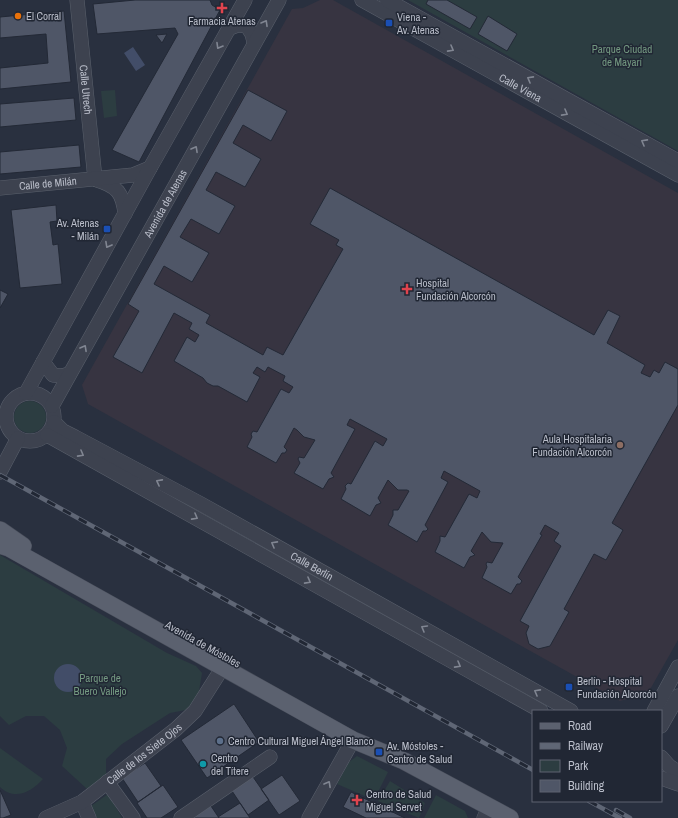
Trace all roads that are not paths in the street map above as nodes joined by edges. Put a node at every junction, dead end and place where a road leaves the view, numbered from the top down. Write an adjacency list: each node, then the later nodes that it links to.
1 (77, 0): 11 (street, Calle Utrech)
2 (279, 0): 7 (street, Avenida de Atenas, one-way to 2)
3 (362, 0): 10 (street, Calle Viena, one-way to 10)
4 (387, 0): 8 (street, Calle Viena, one-way to 4)
5 (244, 1): 6 (street)
6 (230, 28): 7 (street); 9 (street, one-way to 9)
7 (254, 42): 15 (street, Avenida de Atenas, one-way to 7)
8 (678, 161)
9 (150, 168): 11 (street, Calle de Milán); 13 (street)
10 (678, 175)
11 (95, 179): 12 (street, Calle de Milán); 13 (street, Calle de Milán)
12 (0, 188)
13 (125, 214): 14 (street, one-way to 14)
14 (43, 362): 15 (street); 16 (street)
15 (69, 374): 18 (street, Avenida de Atenas)
16 (26, 393): 17 (street); 18 (street)
17 (4, 404): 21 (street)
18 (52, 406): 19 (street)
19 (54, 422): 20 (street); 29 (street, Calle Berlín, one-way to 19)
20 (47, 435): 21 (street); 28 (street, Calle Berlín, one-way to 28)
21 (18, 438): 22 (street)
22 (0, 472)
23 (0, 530): 35 (main road, Avenida de Móstoles)
24 (0, 545): 26 (main road, Avenida de Móstoles)
25 (678, 667): 30 (street)
26 (223, 668): 32 (main road, Avenida de Móstoles); 38 (street, Calle de los Siete Ojos)
27 (678, 696): 31 (street)
28 (540, 710)
29 (569, 710)
30 (655, 710)
31 (662, 724)
32 (353, 740): 35 (main road, Avenida de Móstoles); 46 (street, one-way to 32)
33 (270, 757): 45 (street)
34 (662, 759): 36 (street)
35 (404, 761): 41 (main road, Avenida de Móstoles)
36 (678, 772)
37 (662, 778): 39 (street)
38 (107, 782): 40 (street, Calle de los Siete Ojos); 44 (street)
39 (678, 784)
40 (82, 802): 42 (street, Calle de los Siete Ojos); 43 (street)
41 (487, 813): 47 (main road, Avenida de Móstoles)
42 (46, 818)
43 (89, 818)
44 (133, 818)
45 (180, 818)
46 (310, 818)
47 (510, 818)

